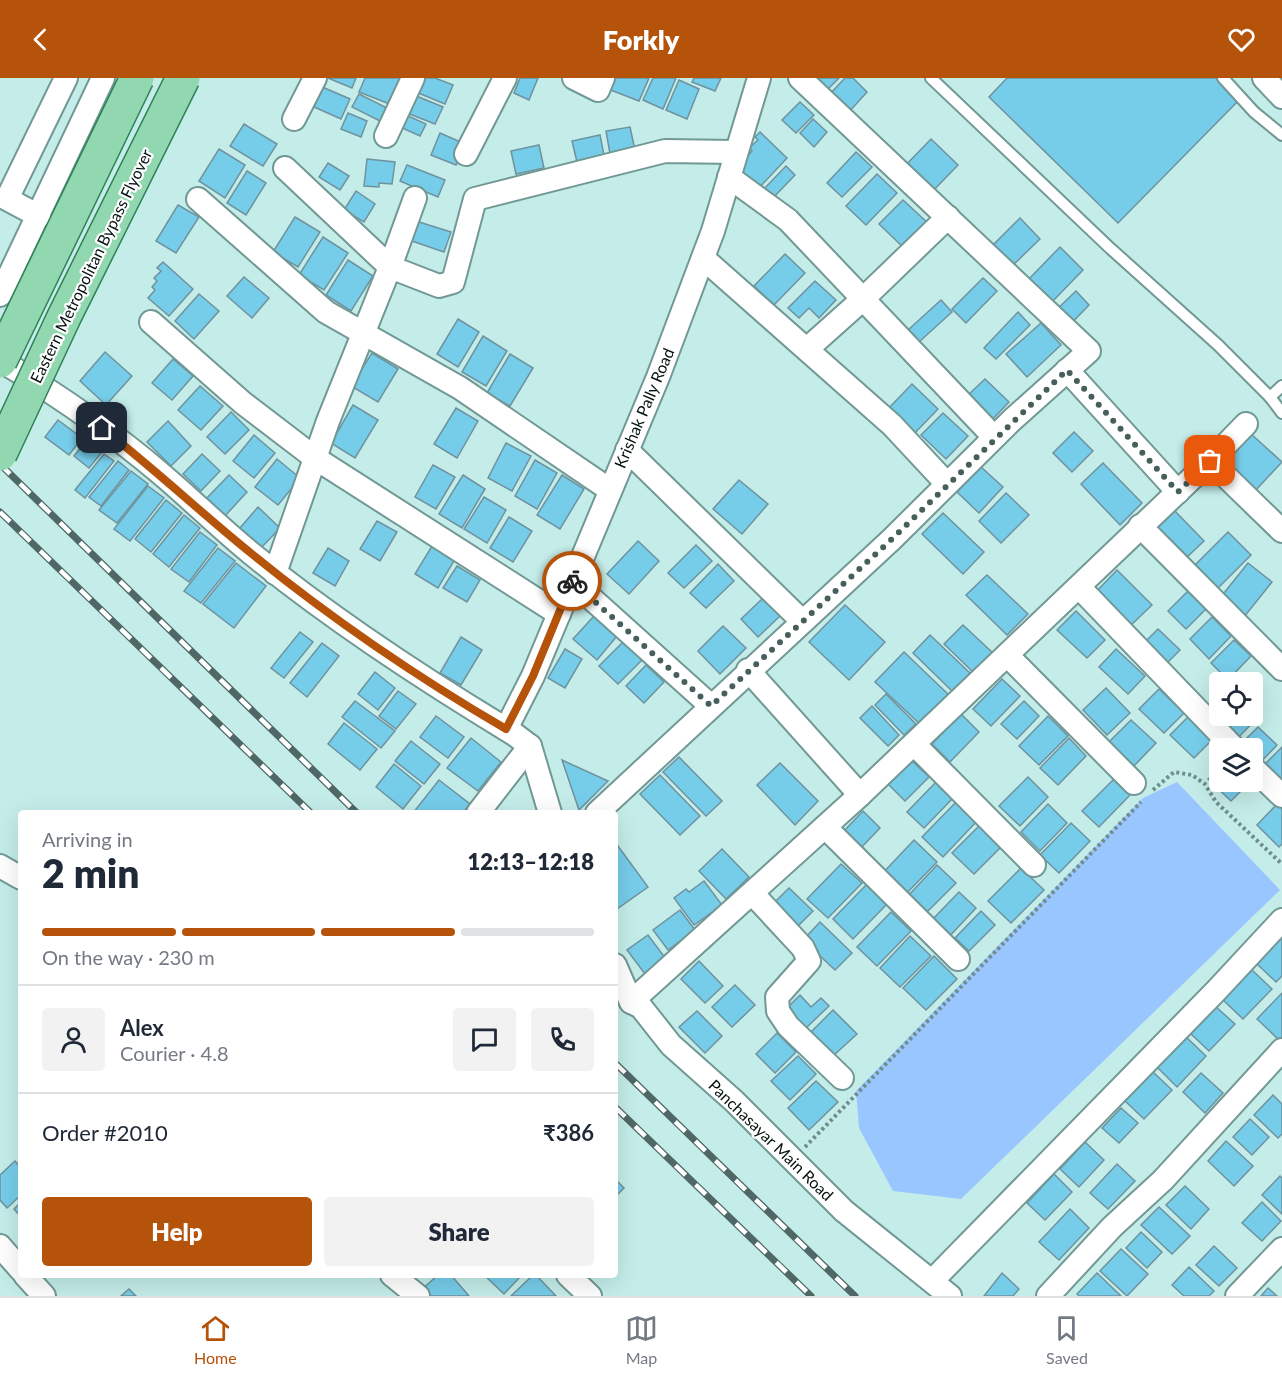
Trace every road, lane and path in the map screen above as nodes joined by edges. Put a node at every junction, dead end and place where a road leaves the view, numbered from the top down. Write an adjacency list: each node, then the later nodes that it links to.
1 (66, 78): 23 (street)
2 (103, 78): 26 (street)
3 (136, 78): 35 (main road, bridge)
4 (183, 78): 43 (main road, Eastern Metropolitan Bypass Flyover, bridge)
5 (315, 78): 16 (street)
6 (413, 78): 18 (street)
7 (506, 78): 20 (street)
8 (574, 78): 9 (street)
9 (603, 78)
10 (759, 78): 19 (street, Krishak Pally Road)
11 (800, 78): 27 (street)
12 (931, 78): 38 (lane)
13 (1223, 78): 17 (lane)
14 (1264, 78): 15 (street)
15 (1282, 97)
16 (294, 119)
17 (1282, 135)
18 (386, 136)
19 (736, 152): 22 (street, Krishak Pally Road); 29 (street)
20 (466, 154)
21 (285, 168): 29 (street)
22 (729, 177): 28 (street, Krishak Pally Road); 31 (street)
23 (3, 197): 26 (street)
24 (415, 198): 29 (street)
25 (198, 199): 33 (street)
26 (39, 216): 30 (street)
27 (948, 218): 31 (street); 36 (street)
28 (703, 258): 34 (street); 42 (street, Krishak Pally Road)
29 (390, 267): 33 (street)
30 (0, 295)
31 (863, 299): 34 (street); 41 (street)
32 (151, 322): 44 (street)
33 (363, 332): 44 (street); 47 (street)
34 (807, 349): 46 (street)
35 (0, 361): 51 (street)
36 (1067, 370): 41 (street); 48 (street)
37 (1282, 386): 38 (lane)
38 (1270, 397): 39 (lane)
39 (1282, 413)
40 (1246, 424): 45 (street)
41 (994, 437): 46 (street)
42 (627, 450): 47 (street, Krishak Pally Road); 55 (street)
43 (0, 454)
44 (315, 458): 51 (street); 54 (street)
45 (1210, 461): 48 (street); 50 (street)
46 (947, 484): 55 (street)
47 (610, 490): 52 (street, Krishak Pally Road)
48 (1178, 492): 49 (street)
49 (1140, 526): 53 (street); 57 (street)
50 (1282, 531)
51 (275, 573): 60 (street)
52 (572, 580): 54 (street, Krishak Pally Road); 59 (street)
53 (1078, 587): 56 (street); 61 (street)
54 (559, 614): 60 (street, Krishak Pally Road)
55 (802, 621): 58 (street)
56 (1007, 655): 62 (street); 65 (street)
57 (1282, 669)
58 (748, 670): 59 (street); 66 (street)
59 (711, 706): 70 (street)
60 (506, 729): 63 (street)
61 (1224, 738)
62 (914, 744): 66 (street); 73 (street)
63 (530, 746): 68 (street); 69 (street)
64 (1263, 778): 67 (street)
65 (1143, 792): 72 (path); 83 (path)
66 (860, 795): 71 (street)
67 (1282, 796)
68 (480, 810)
69 (549, 810)
70 (600, 810)
71 (825, 827): 76 (street); 78 (street)
72 (1282, 864)
73 (1034, 865)
74 (0, 866): 75 (street)
75 (18, 876)
76 (752, 893): 80 (street); 82 (street)
77 (1282, 920): 90 (street)
78 (958, 958)
79 (618, 972): 80 (street, Panchasayar Main Road)
80 (631, 1002): 83 (street, Panchasayar Main Road)
81 (1282, 1050): 95 (street)
82 (842, 1078)
83 (792, 1160): 90 (street, Panchasayar Main Road)
84 (0, 1246): 86 (street)
85 (1282, 1249): 96 (street)
86 (18, 1267)
87 (28, 1278): 91 (street)
88 (396, 1278): 92 (street)
89 (571, 1278): 93 (street)
90 (932, 1281): 94 (street, Panchasayar Main Road)
91 (44, 1296)
92 (418, 1296)
93 (590, 1296)
94 (950, 1296)
95 (1048, 1296)
96 (1237, 1296)

